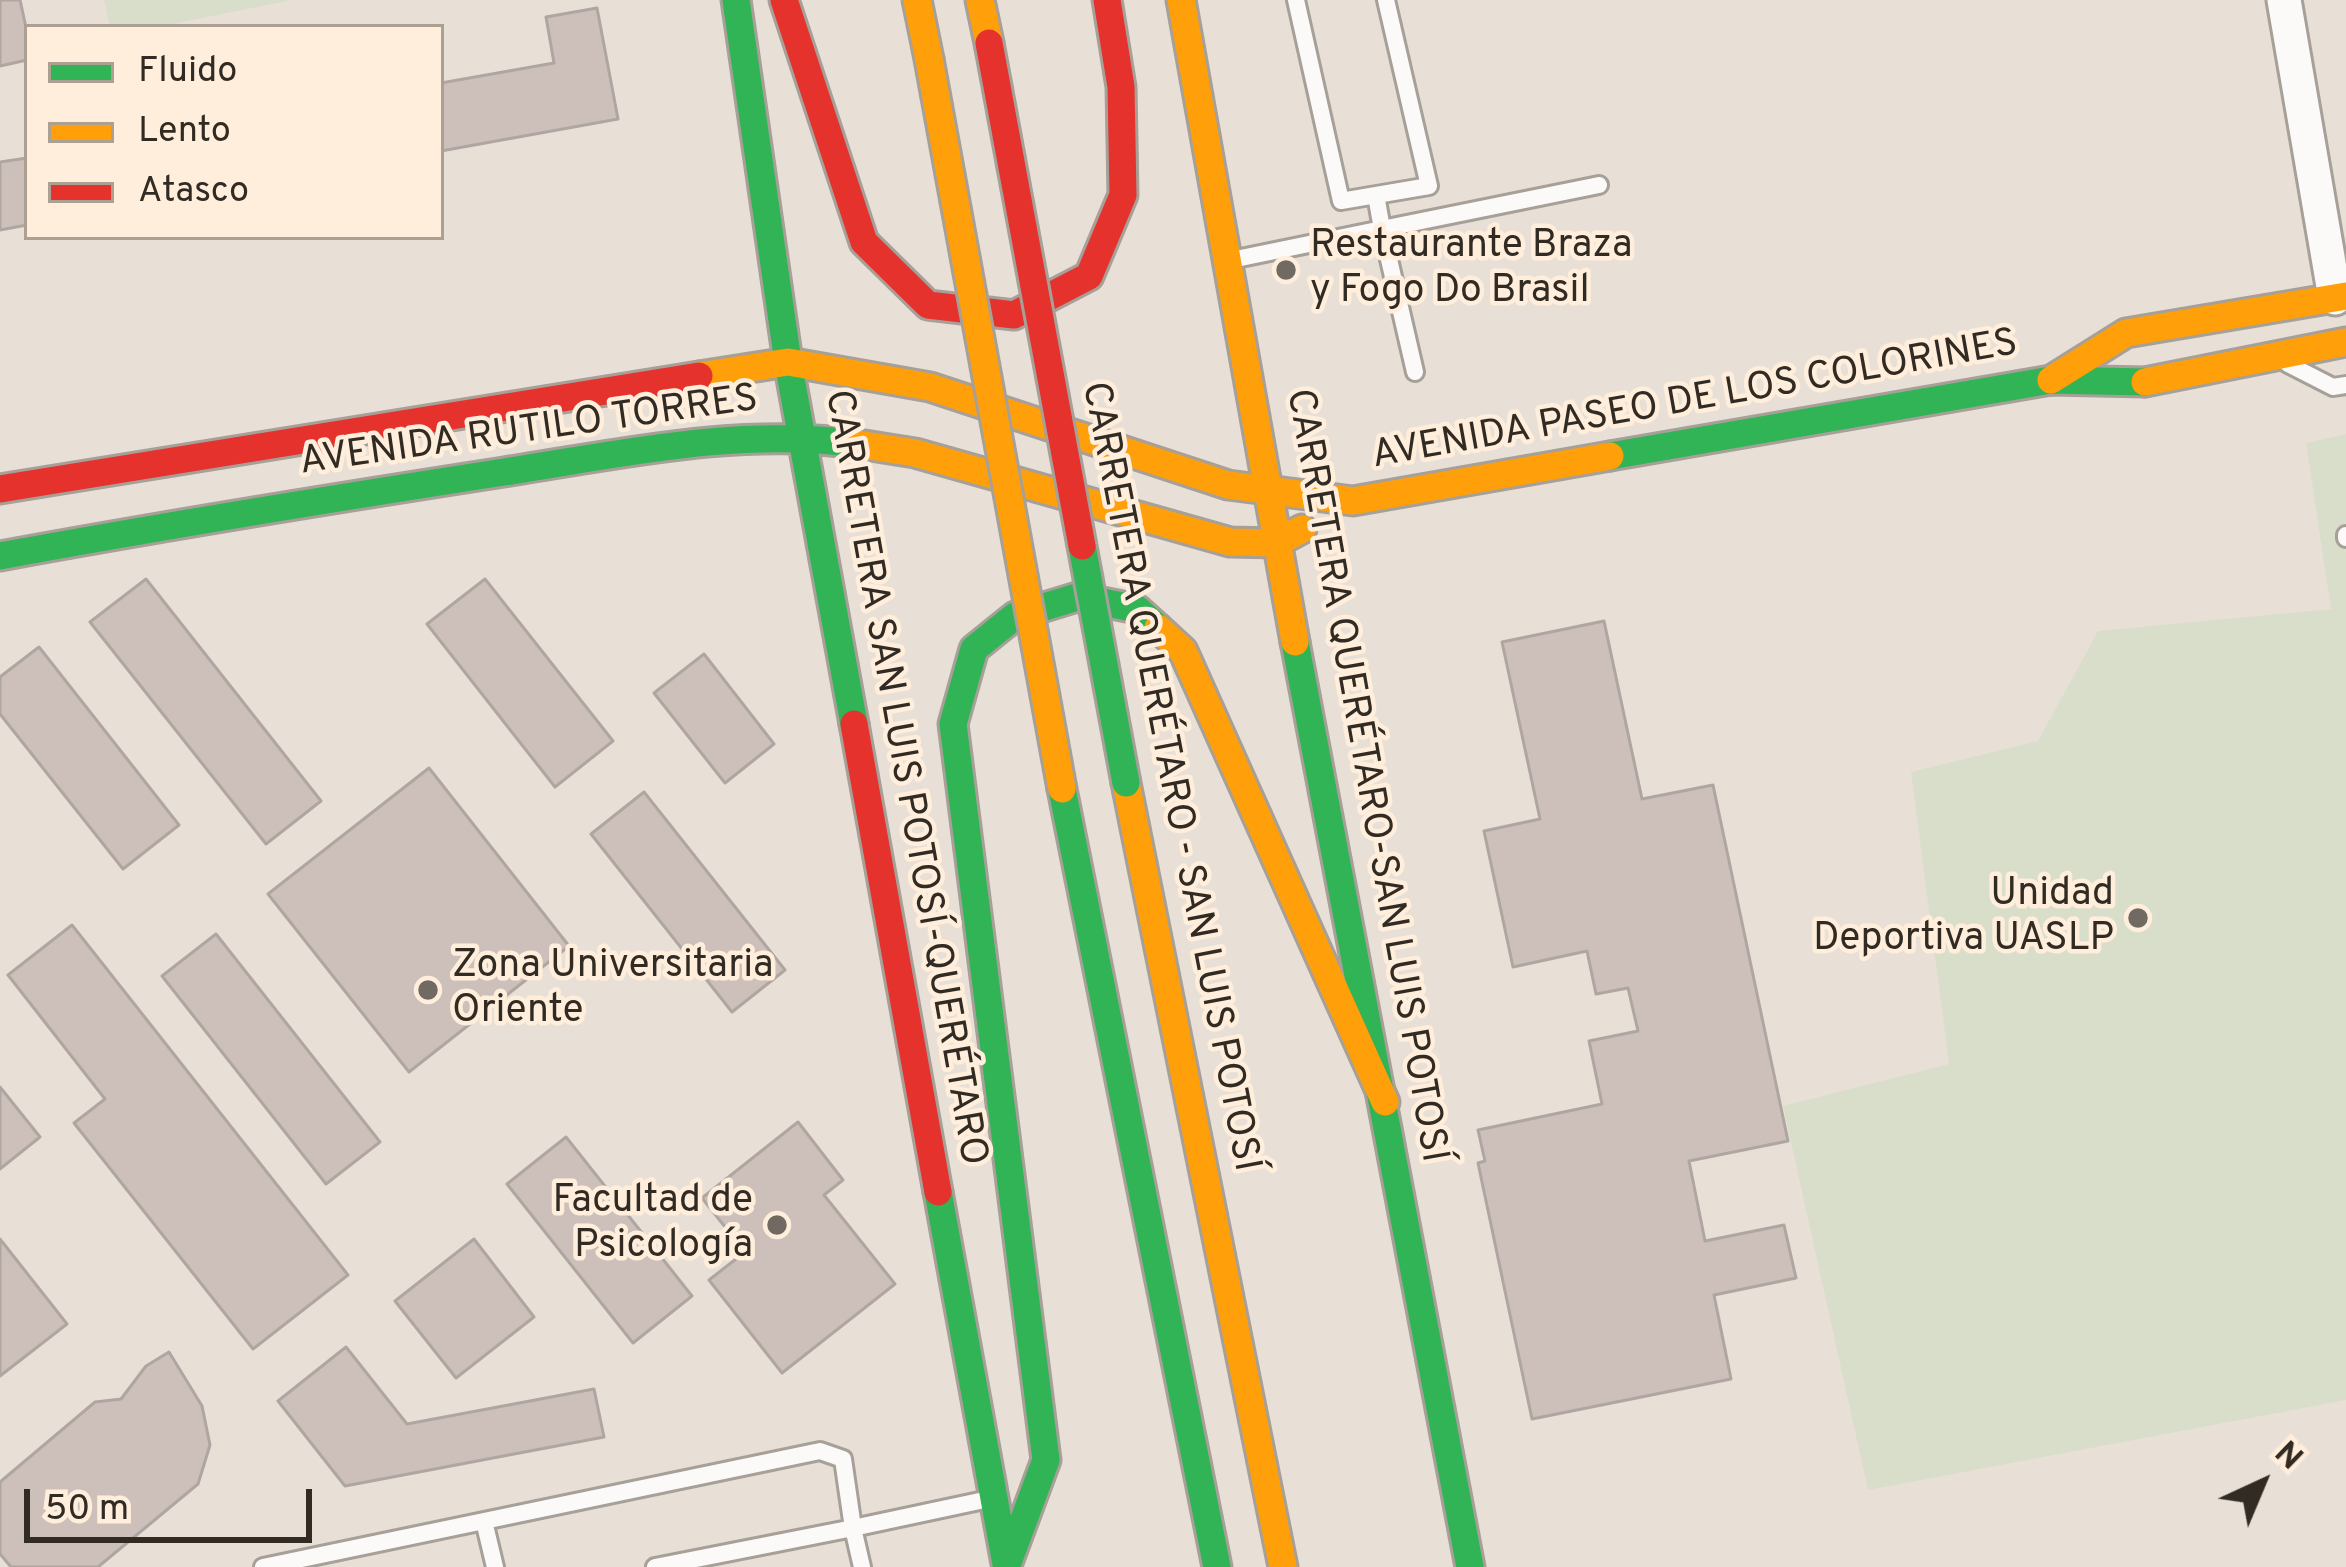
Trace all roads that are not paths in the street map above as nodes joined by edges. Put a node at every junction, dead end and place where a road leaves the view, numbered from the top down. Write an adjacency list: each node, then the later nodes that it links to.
1 (736, 0): 19 (main road, CARRETERA SAN LUIS POTOSÍ-QUERÉTARO)
2 (784, 0): 5 (main road)
3 (917, 0): 40 (main road, bridge)
4 (980, 0): 41 (main road, CARRETERA QUERÉTARO - SAN LUIS POTOSÍ, bridge)
5 (1107, 0)
6 (1181, 0): 13 (main road, CARRETERA QUERÉTARO-SAN LUIS POTOSÍ)
7 (1296, 0): 11 (lane)
8 (1386, 0): 11 (lane)
9 (2284, 0): 14 (street)
10 (1599, 185): 12 (lane)
11 (1376, 195): 12 (lane)
12 (1382, 229): 13 (lane); 21 (lane)
13 (1230, 260): 27 (main road, CARRETERA QUERÉTARO-SAN LUIS POTOSÍ)
14 (2340, 297): 15 (main road, AVENIDA PASEO DE LOS COLORINES)
15 (2196, 322): 16 (main road, AVENIDA PASEO DE LOS COLORINES); 20 (main road)
16 (2126, 333): 22 (main road, AVENIDA PASEO DE LOS COLORINES); 23 (main road)
17 (2346, 342): 18 (main road, AVENIDA PASEO DE LOS COLORINES)
18 (2271, 356): 20 (main road, AVENIDA PASEO DE LOS COLORINES); 24 (lane)
19 (788, 362): 25 (main road, CARRETERA SAN LUIS POTOSÍ-QUERÉTARO); 26 (main road, AVENIDA RUTILO TORRES); 27 (main road, AVENIDA RUTILO TORRES)
20 (2205, 368): 23 (main road, AVENIDA PASEO DE LOS COLORINES)
21 (1414, 372)
22 (2051, 380): 23 (main road, AVENIDA PASEO DE LOS COLORINES); 28 (main road, AVENIDA PASEO DE LOS COLORINES)
23 (2137, 384)
24 (2346, 385)
25 (801, 436): 29 (main road, AVENIDA RUTILO TORRES); 30 (main road, AVENIDA RUTILO TORRES); 32 (main road, CARRETERA SAN LUIS POTOSÍ-QUERÉTARO)
26 (0, 489)
27 (1270, 493): 28 (main road, AVENIDA PASEO DE LOS COLORINES); 29 (main road, CARRETERA QUERÉTARO-SAN LUIS POTOSÍ)
28 (1353, 501): 29 (main road, AVENIDA PASEO DE LOS COLORINES)
29 (1276, 543): 31 (main road, CARRETERA QUERÉTARO-SAN LUIS POTOSÍ)
30 (0, 556)
31 (1385, 1102): 35 (main road); 42 (main road, CARRETERA QUERÉTARO-SAN LUIS POTOSÍ)
32 (994, 1498): 34 (lane); 35 (main road, CARRETERA SAN LUIS POTOSÍ-QUERÉTARO)
33 (484, 1521): 34 (lane); 36 (lane); 37 (lane)
34 (853, 1528): 38 (lane); 39 (lane)
35 (1007, 1566)
36 (263, 1567)
37 (495, 1567)
38 (655, 1567)
39 (862, 1567)
40 (1216, 1567)
41 (1283, 1567)
42 (1469, 1567)

